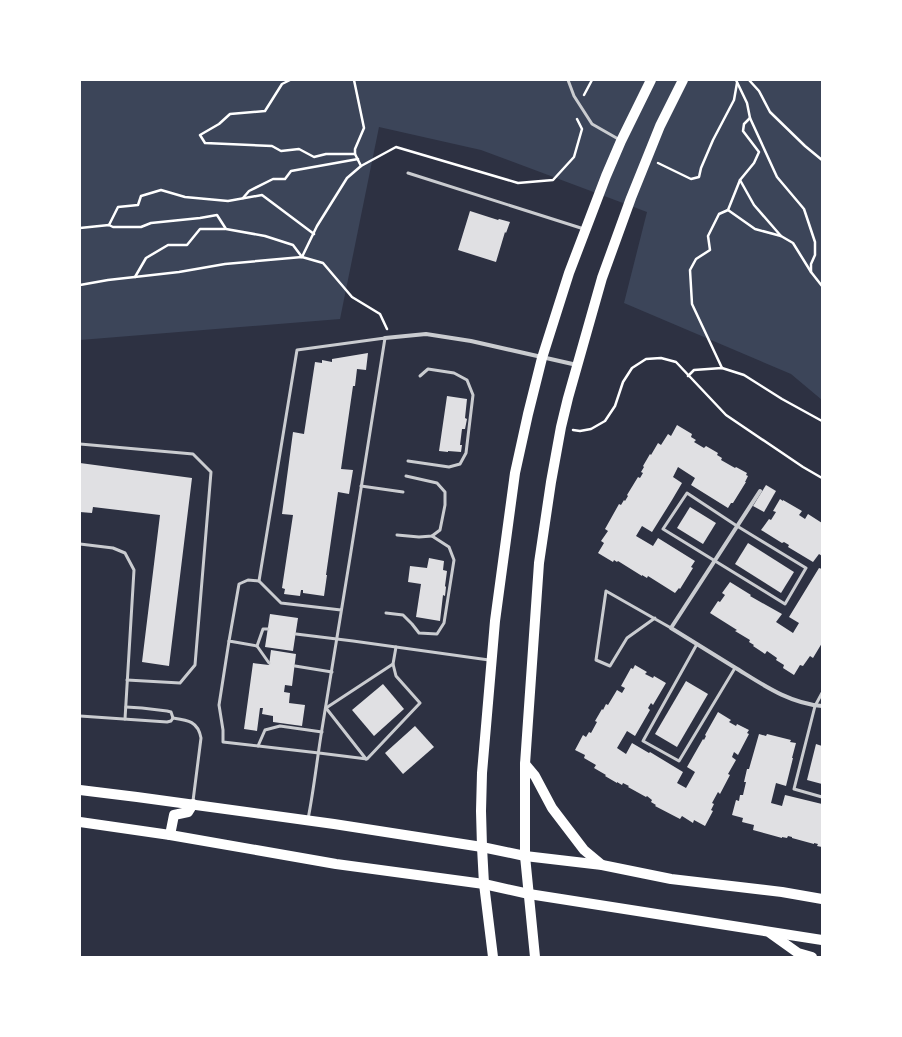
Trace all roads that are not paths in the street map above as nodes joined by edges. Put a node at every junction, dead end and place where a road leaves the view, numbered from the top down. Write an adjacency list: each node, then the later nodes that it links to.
1 (568, 80): 4 (lane)
2 (651, 80): 4 (main road)
3 (683, 80): 9 (main road)
4 (621, 141): 6 (main road)
5 (408, 173): 6 (lane)
6 (585, 229): 8 (main road)
7 (385, 338): 8 (street); 14 (lane); 22 (lane)
8 (542, 358): 9 (street); 34 (main road)
9 (577, 365): 53 (main road)
10 (420, 376): 12 (lane)
11 (80, 444): 40 (lane)
12 (408, 461)
13 (406, 476): 19 (lane)
14 (361, 486): 16 (lane); 23 (lane)
15 (760, 490): 17 (street)
16 (403, 492)
17 (737, 526): 21 (street); 21 (lane); 21 (lane)
18 (397, 535): 19 (lane)
19 (432, 536): 24 (lane)
20 (80, 544): 40 (lane)
21 (714, 561): 26 (street)
22 (259, 581): 23 (lane); 30 (lane)
23 (342, 610): 29 (lane)
24 (386, 613)
25 (655, 618): 25 (lane); 26 (lane)
26 (671, 628): 31 (street)
27 (268, 630): 32 (lane)
28 (296, 634): 29 (lane)
29 (337, 639): 33 (lane); 39 (lane)
30 (229, 641): 32 (lane); 50 (lane)
31 (697, 644): 38 (street); 38 (lane)
32 (257, 646): 35 (lane)
33 (396, 647): 34 (lane); 36 (lane)
34 (491, 660): 60 (main road)
35 (269, 662)
36 (393, 664): 45 (lane); 52 (lane)
37 (295, 666): 39 (lane)
38 (736, 668): 42 (street)
39 (332, 672): 45 (lane)
40 (127, 680): 44 (lane)
41 (822, 693): 42 (lane)
42 (815, 706): 43 (street); 55 (lane)
43 (822, 706)
44 (126, 708): 47 (lane); 48 (lane)
45 (326, 708): 49 (lane); 52 (lane)
46 (80, 716): 48 (lane)
47 (173, 718): 48 (lane); 56 (lane)
48 (125, 719)
49 (322, 732): 50 (lane); 51 (lane)
50 (258, 746): 51 (lane)
51 (319, 753): 52 (lane); 57 (lane)
52 (367, 759)
53 (526, 764): 61 (main road); 62 (main road)
54 (80, 790): 56 (main road)
55 (822, 797)
56 (193, 804): 57 (main road); 59 (main road)
57 (308, 821): 60 (main road)
58 (80, 822): 59 (main road)
59 (170, 835): 63 (main road)
60 (482, 847): 61 (main road); 63 (main road)
61 (525, 856): 62 (main road); 64 (main road)
62 (602, 866): 65 (main road)
63 (484, 884): 64 (main road); 68 (main road)
64 (529, 894): 66 (main road); 69 (main road)
65 (822, 899)
66 (768, 932): 67 (main road); 70 (main road)
67 (822, 940)
68 (493, 957)
69 (535, 957)
70 (812, 957)

